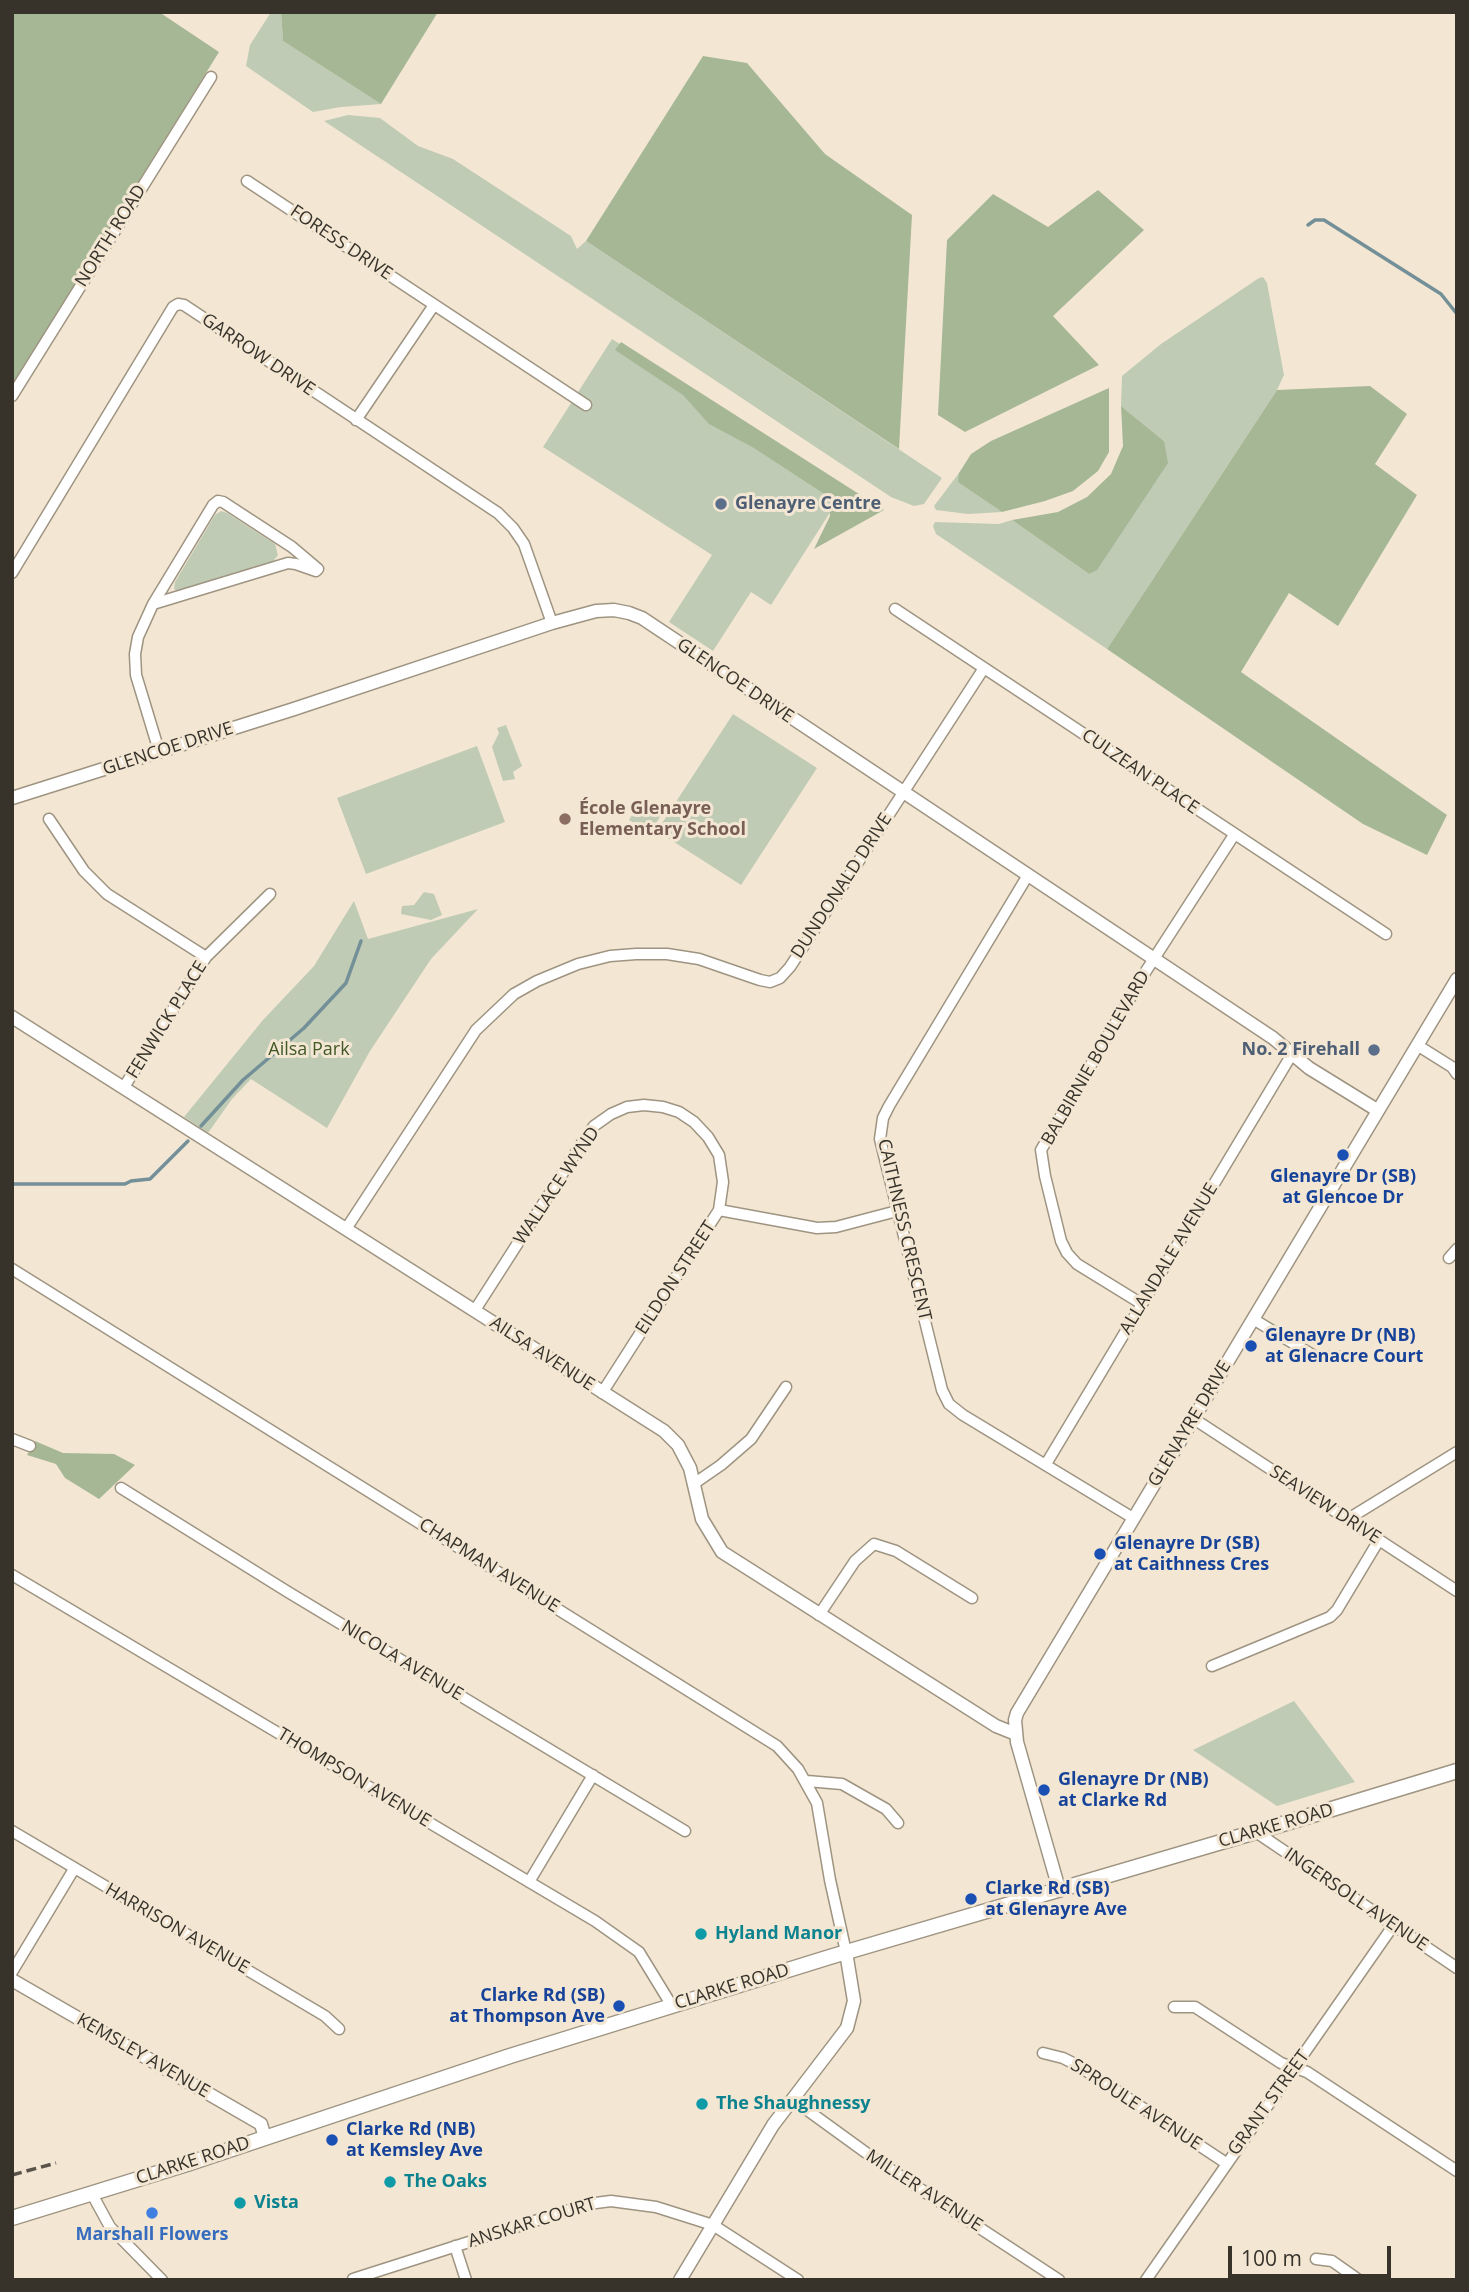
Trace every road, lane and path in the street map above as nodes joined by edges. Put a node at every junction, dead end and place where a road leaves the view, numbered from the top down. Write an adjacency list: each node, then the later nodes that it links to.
1 (211, 77): 4 (street, NORTH ROAD)
2 (247, 181): 3 (street, FORESS DRIVE)
3 (434, 305): 5 (street, FORESS DRIVE); 6 (street)
4 (12, 396)
5 (586, 405)
6 (356, 420): 7 (street, GARROW DRIVE); 10 (street, GARROW DRIVE)
7 (12, 573)
8 (153, 604): 8 (street); 12 (street)
9 (895, 610): 11 (street, CULZEAN PLACE)
10 (552, 623): 12 (street, GLENCOE DRIVE); 13 (street, GLENCOE DRIVE)
11 (984, 668): 13 (street, DUNDONALD DRIVE); 16 (street, CULZEAN PLACE)
12 (159, 751): 14 (street, GLENCOE DRIVE)
13 (902, 791): 17 (street, GLENCOE DRIVE); 31 (street, DUNDONALD DRIVE)
14 (12, 798)
15 (49, 819): 20 (street)
16 (1234, 835): 19 (street, CULZEAN PLACE); 21 (street, BALBIRNIE BOULEVARD)
17 (1028, 875): 21 (street, GLENCOE DRIVE); 30 (street, CAITHNESS CRESCENT)
18 (270, 894): 20 (street, FENWICK PLACE)
19 (1386, 934)
20 (206, 957): 27 (street, FENWICK PLACE)
21 (1154, 960): 25 (street, GLENCOE DRIVE); 35 (street, BALBIRNIE BOULEVARD)
22 (1457, 979): 24 (street, GLENAYRE DRIVE)
23 (12, 1017): 27 (street, AILSA AVENUE)
24 (1418, 1045): 26 (street); 28 (street, GLENAYRE DRIVE)
25 (1292, 1054): 28 (street, GLENCOE DRIVE); 35 (street, ALLANDALE AVENUE)
26 (1457, 1074)
27 (124, 1087): 31 (street, AILSA AVENUE)
28 (1377, 1110): 37 (street, GLENAYRE DRIVE)
29 (719, 1210): 30 (street, EILDON STREET); 36 (street, WALLACE WYND); 40 (street, EILDON STREET)
30 (897, 1211): 45 (street, CAITHNESS CRESCENT)
31 (346, 1229): 36 (street, AILSA AVENUE)
32 (1457, 1249): 33 (street)
33 (1449, 1258)
34 (12, 1269): 59 (street, CHAPMAN AVENUE)
35 (1142, 1304): 45 (street, ALLANDALE AVENUE)
36 (475, 1310): 40 (street, AILSA AVENUE)
37 (1253, 1319): 38 (street); 41 (street, GLENAYRE DRIVE)
38 (1342, 1357)
39 (786, 1387): 46 (street)
40 (602, 1393): 46 (street, AILSA AVENUE)
41 (1194, 1419): 48 (street, GLENAYRE DRIVE); 49 (street, SEAVIEW DRIVE)
42 (12, 1439): 43 (street)
43 (30, 1446)
44 (1457, 1451): 49 (street)
45 (1046, 1464): 48 (street, CAITHNESS CRESCENT)
46 (695, 1483): 54 (street, AILSA AVENUE)
47 (121, 1488): 58 (street, NICOLA AVENUE)
48 (1133, 1518): 56 (street, GLENAYRE DRIVE)
49 (1348, 1519): 50 (street, SEAVIEW DRIVE)
50 (1379, 1540): 52 (street, SEAVIEW DRIVE); 55 (street)
51 (12, 1575): 65 (street, THOMPSON AVENUE)
52 (1457, 1591)
53 (972, 1598): 54 (street)
54 (820, 1615): 56 (street, AILSA AVENUE)
55 (1212, 1666)
56 (1016, 1734): 66 (street, GLENAYRE DRIVE)
57 (1457, 1771): 63 (main road, CLARKE ROAD)
58 (593, 1775): 62 (street, NICOLA AVENUE); 65 (street)
59 (807, 1781): 60 (street); 68 (street, CHAPMAN AVENUE)
60 (898, 1823)
61 (12, 1831): 64 (street, HARRISON AVENUE)
62 (685, 1831)
63 (1256, 1832): 66 (main road, CLARKE ROAD); 67 (street, INGERSOLL AVENUE)
64 (74, 1869): 70 (street); 74 (street, HARRISON AVENUE)
65 (529, 1882): 72 (street, THOMPSON AVENUE)
66 (1059, 1889): 68 (main road, CLARKE ROAD)
67 (1394, 1926): 69 (street, INGERSOLL AVENUE); 76 (street, GRANT STREET)
68 (846, 1952): 72 (main road, CLARKE ROAD); 77 (street)
69 (1457, 1968)
70 (12, 1972)
71 (12, 1980): 78 (street, KEMSLEY AVENUE)
72 (671, 2006): 78 (main road, CLARKE ROAD)
73 (1174, 2007): 76 (street)
74 (339, 2029)
75 (1043, 2053): 79 (street, SPROULE AVENUE)
76 (1294, 2068): 79 (street, GRANT STREET); 80 (street)
77 (792, 2099): 83 (street); 91 (street, MILLER AVENUE)
78 (265, 2138): 81 (main road, CLARKE ROAD)
79 (1226, 2163): 92 (street, GRANT STREET)
80 (1457, 2171)
81 (92, 2193): 82 (main road, CLARKE ROAD); 87 (street)
82 (12, 2218)
83 (713, 2225): 84 (street, ANSKAR COURT); 89 (street); 90 (street, ANSKAR COURT)
84 (455, 2246): 86 (street, ANSKAR COURT); 88 (street)
85 (1316, 2259): 93 (street)
86 (353, 2279)
87 (162, 2280)
88 (467, 2280)
89 (680, 2280)
90 (798, 2280)
91 (1059, 2280)
92 (1146, 2280)
93 (1359, 2280)

